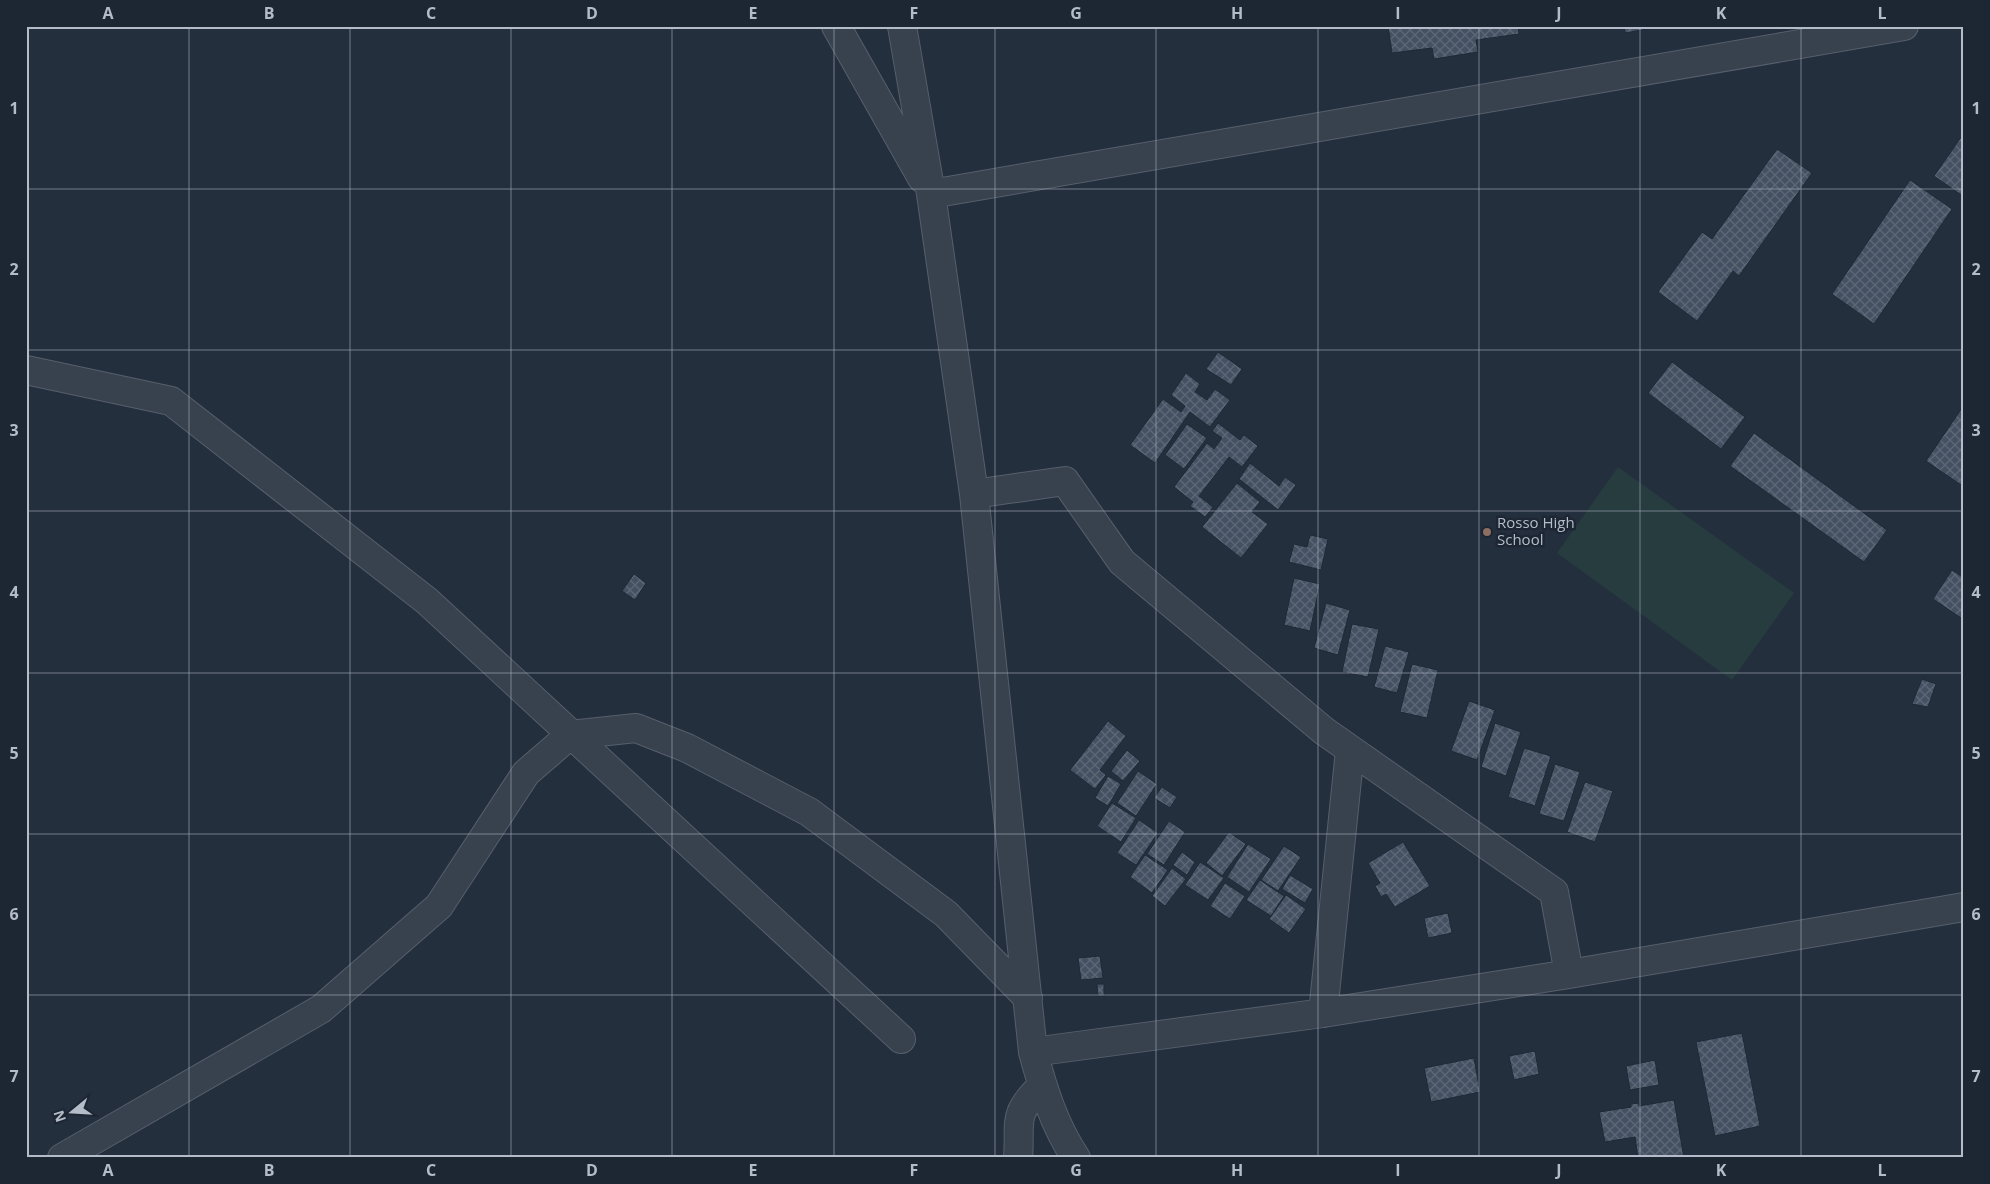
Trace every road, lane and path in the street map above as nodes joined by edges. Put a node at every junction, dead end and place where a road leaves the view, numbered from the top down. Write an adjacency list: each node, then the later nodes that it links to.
1 (836, 26): 4 (street)
2 (902, 26): 4 (street)
3 (1904, 26): 4 (street)
4 (932, 194): 6 (street)
5 (26, 370): 7 (street)
6 (974, 494): 8 (street); 11 (street)
7 (570, 735): 11 (street); 13 (street); 16 (street)
8 (1350, 750): 10 (street); 12 (street)
9 (1964, 907): 10 (street)
10 (1569, 974): 12 (street)
11 (1028, 998): 14 (street)
12 (1323, 1012): 14 (street)
13 (901, 1039)
14 (1033, 1052): 15 (street)
15 (1042, 1086): 17 (street); 18 (street)
16 (62, 1158)
17 (1018, 1158)
18 (1076, 1158)

